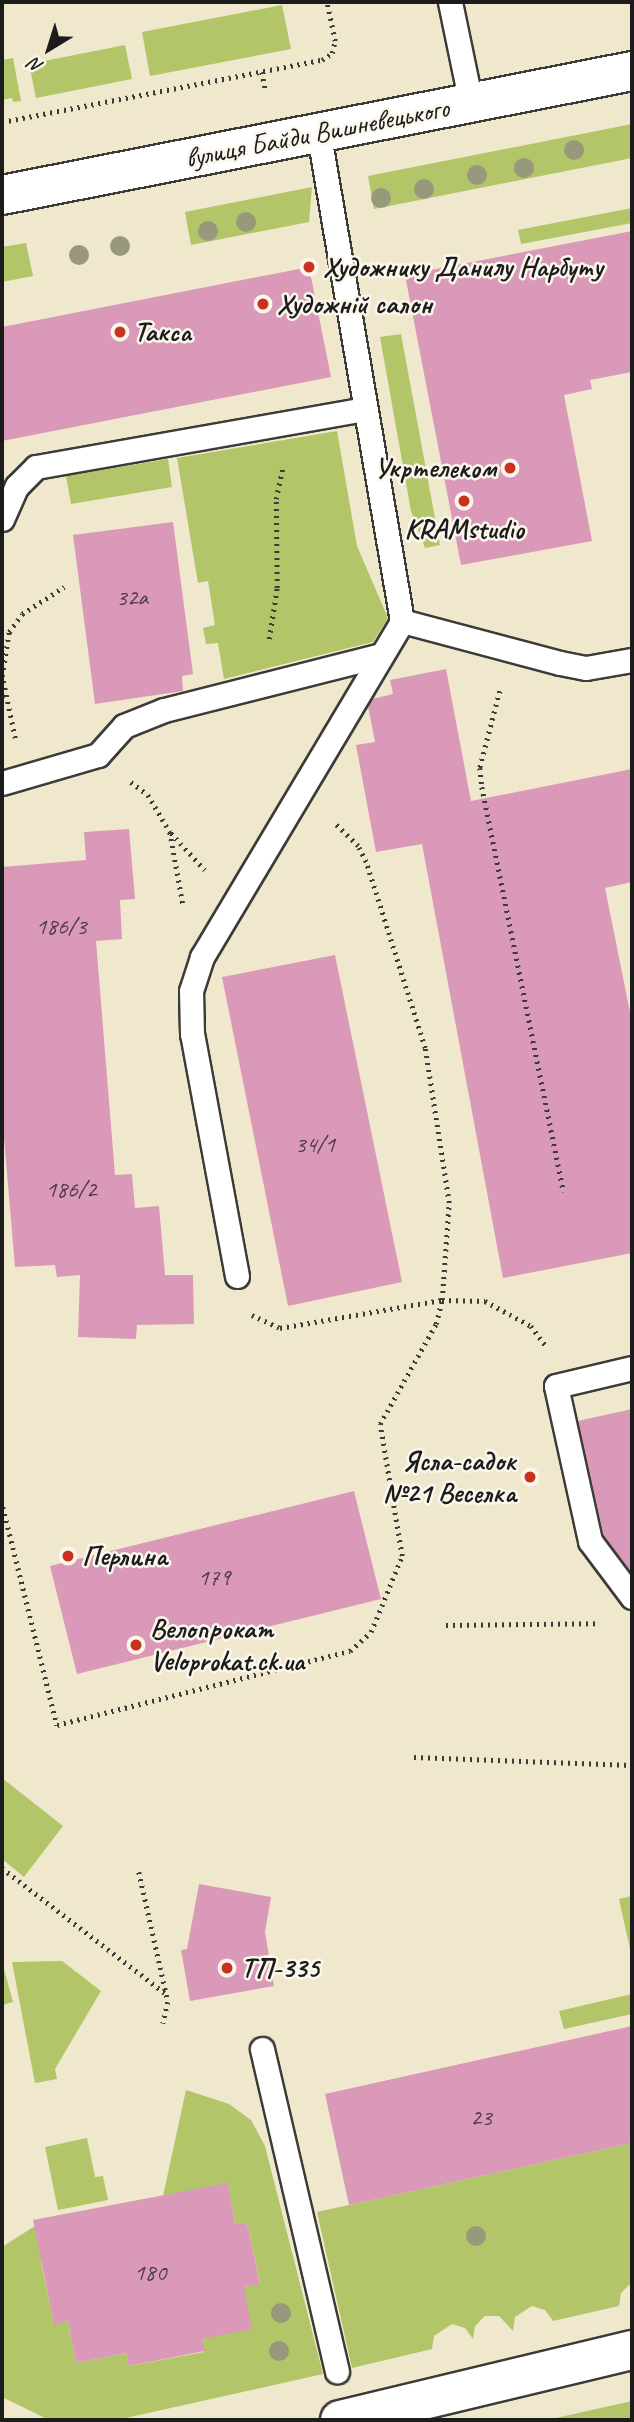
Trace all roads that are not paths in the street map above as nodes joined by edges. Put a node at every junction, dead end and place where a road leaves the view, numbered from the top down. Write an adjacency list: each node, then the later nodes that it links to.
1 (450, 2): 3 (lane)
2 (632, 71): 3 (main road, вулиця Байди Вишневецького)
3 (471, 103): 4 (main road, вулиця Байди Вишневецького)
4 (319, 133): 5 (main road, вулиця Байди Вишневецького); 6 (lane)
5 (2, 195)
6 (365, 409): 7 (lane); 8 (lane)
7 (2, 519)
8 (402, 621): 9 (lane); 10 (lane)
9 (381, 655): 11 (lane); 12 (lane)
10 (632, 660)
11 (12, 779)
12 (237, 1276)
13 (632, 1368): 14 (lane)
14 (632, 1597)
15 (262, 2049): 17 (lane)
16 (632, 2350): 18 (main road)
17 (337, 2371)
18 (340, 2420)

